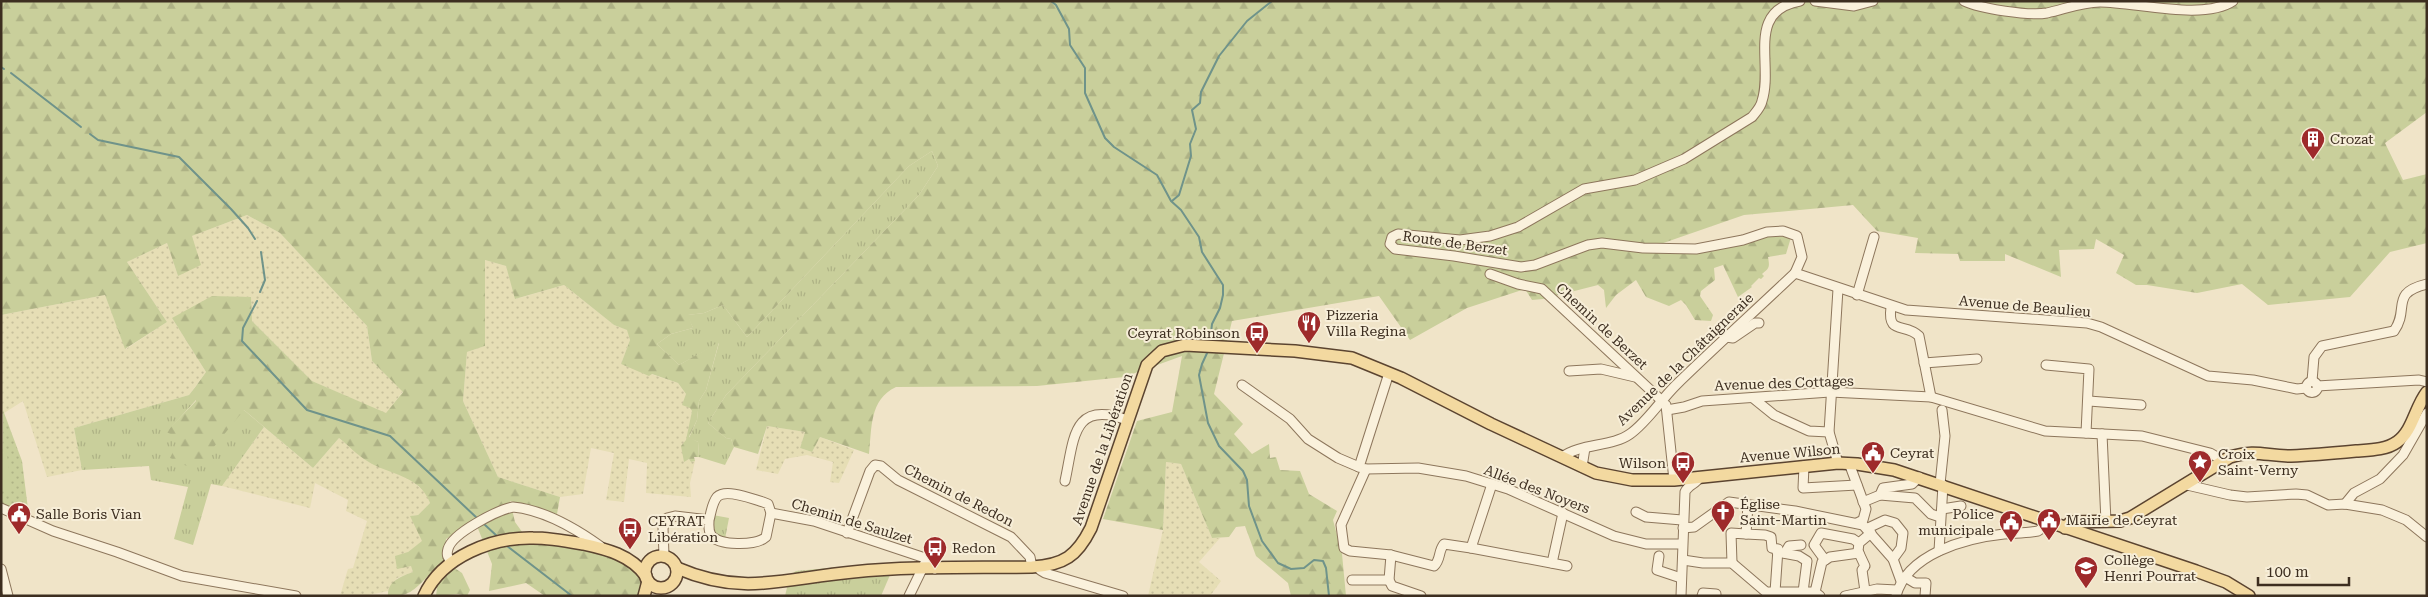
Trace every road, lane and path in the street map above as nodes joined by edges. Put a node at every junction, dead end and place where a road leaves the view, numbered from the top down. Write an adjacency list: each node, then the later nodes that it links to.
1 (1800, 1): 7 (street, Route de Berzet)
2 (1816, 1): 3 (street)
3 (1873, 1)
4 (1964, 1): 5 (street)
5 (2232, 1)
6 (1874, 236): 11 (street)
7 (1795, 273): 10 (street, Avenue de Beaulieu); 14 (street, Avenue de la Châtaigneraie)
8 (1490, 274): 20 (street, Chemin de Berzet)
9 (2427, 284): 24 (street)
10 (1838, 289): 11 (street, Avenue de Beaulieu); 26 (street)
11 (1857, 295): 12 (street, Avenue de Beaulieu)
12 (1891, 307): 16 (street); 24 (street, Avenue de Beaulieu)
13 (1759, 323): 14 (street)
14 (1726, 338): 28 (street, Avenue de la Châtaigneraie)
15 (1977, 359): 16 (street)
16 (1924, 363): 27 (street)
17 (2046, 365): 30 (street)
18 (1569, 371): 20 (street)
19 (1389, 373): 35 (main road, Avenue de la Libération); 41 (main road, Avenue de la Libération); 44 (street)
20 (1637, 378): 28 (street, Chemin de Berzet)
21 (2412, 381): 22 (street, Avenue de Beaulieu); 24 (street, Avenue de Beaulieu); 25 (street)
22 (2427, 382)
23 (1242, 385): 44 (street)
24 (2312, 385)
25 (2427, 391): 40 (main road)
26 (1830, 392): 27 (street, Avenue des Cottages); 29 (street, Avenue des Cottages); 36 (street)
27 (1931, 397): 37 (street, Avenue des Cottages)
28 (1663, 398): 32 (street); 39 (street, Avenue de la Châtaigneraie)
29 (1753, 398): 32 (street, Avenue des Cottages); 36 (street)
30 (2089, 401): 31 (street); 37 (street)
31 (2141, 405)
32 (1667, 410): 47 (street)
33 (1942, 410): 51 (street)
34 (2427, 413): 55 (street)
35 (1127, 420): 48 (street); 96 (main road, Avenue de la Libération)
36 (1829, 432): 42 (street)
37 (2086, 433): 38 (street, Avenue des Cottages)
38 (2102, 434): 40 (street, Avenue des Cottages); 66 (street)
39 (1585, 448): 41 (street); 41 (street, Avenue de la Châtaigneraie)
40 (2224, 461): 52 (main road)
41 (1572, 462): 47 (main road, Avenue Wilson)
42 (1844, 463): 43 (main road, Avenue Wilson); 46 (main road, Avenue Wilson); 50 (street)
43 (1804, 466): 45 (main road, Avenue Wilson); 50 (street)
44 (1362, 468): 49 (street, Allée des Noyers); 84 (street)
45 (1700, 477): 47 (main road, Avenue Wilson); 68 (street)
46 (1919, 477): 51 (main road, Avenue Wilson); 53 (street)
47 (1674, 480)
48 (1065, 481)
49 (1492, 484): 59 (street, Allée des Noyers); 79 (street)
50 (1857, 485): 56 (street)
51 (1942, 485): 61 (street); 65 (main road, Avenue Wilson)
52 (2187, 485): 55 (street); 66 (main road)
53 (1880, 495): 56 (street); 61 (street)
54 (1748, 504): 63 (street); 68 (street); 72 (street)
55 (2345, 504): 74 (street)
56 (1864, 506): 67 (street)
57 (1962, 506): 61 (street)
58 (1, 508): 112 (street)
59 (1563, 512): 76 (street, Allée des Noyers); 91 (street)
60 (1636, 512): 68 (street)
61 (1941, 512): 80 (street)
62 (772, 513): 64 (street); 64 (street); 71 (street, Chemin de Saulzet)
63 (1834, 518): 67 (street); 73 (street)
64 (709, 520): 85 (street)
65 (2046, 522): 69 (main road, Avenue Wilson); 80 (street)
66 (2106, 522): 69 (main road)
67 (1857, 523): 70 (street)
68 (1683, 524): 76 (street)
69 (2065, 528): 124 (main road, Avenue Wilson)
70 (1870, 531): 75 (street); 88 (street); 88 (street)
71 (847, 533): 93 (street, Chemin de Saulzet); 96 (street, Chemin de Redon)
72 (1746, 534): 81 (street); 94 (street)
73 (1830, 535): 75 (street); 90 (street)
74 (2427, 537)
75 (1860, 543): 83 (street)
76 (1682, 544): 89 (street)
77 (1801, 545): 81 (street)
78 (602, 548): 82 (main road); 92 (main road); 92 (street)
79 (1471, 548): 84 (street); 91 (street)
80 (1939, 551): 105 (street)
81 (1781, 552): 107 (street); 109 (street)
82 (616, 553): 87 (main road); 99 (main road)
83 (1859, 554): 90 (street); 108 (street)
84 (1391, 555): 103 (street)
85 (664, 556): 87 (main road); 97 (main road)
86 (1659, 556): 101 (street)
87 (652, 559): 99 (main road)
88 (1893, 559): 105 (street)
89 (1683, 560): 94 (street); 101 (street)
90 (1824, 560): 110 (street)
91 (1552, 562): 95 (street)
92 (452, 563): 113 (main road)
93 (924, 563): 96 (main road, Avenue de la Libération); 100 (main road, Avenue de la Libération); 116 (street)
94 (1732, 563): 109 (street)
95 (1566, 566)
96 (1036, 567): 117 (street)
97 (677, 568): 100 (main road, Avenue de la Libération); 104 (main road)
98 (1, 569): 111 (street)
99 (647, 578): 106 (main road); 114 (main road)
100 (699, 578): 104 (main road, Avenue de la Libération)
101 (1681, 578): 119 (street)
102 (1352, 580): 103 (street)
103 (1389, 580): 118 (street)
104 (674, 582): 106 (main road)
105 (1900, 586): 108 (street); 123 (street)
106 (663, 588): 115 (main road)
107 (1803, 592): 109 (street); 110 (street)
108 (1870, 592): 122 (street)
109 (1769, 593)
110 (1817, 594)
111 (8, 596)
112 (296, 596)
113 (424, 596)
114 (644, 596)
115 (652, 596)
116 (910, 596)
117 (1123, 596)
118 (1421, 596)
119 (1680, 596)
120 (1702, 596): 121 (street)
121 (1716, 596)
122 (1845, 596)
123 (1926, 596)
124 (2249, 596)

